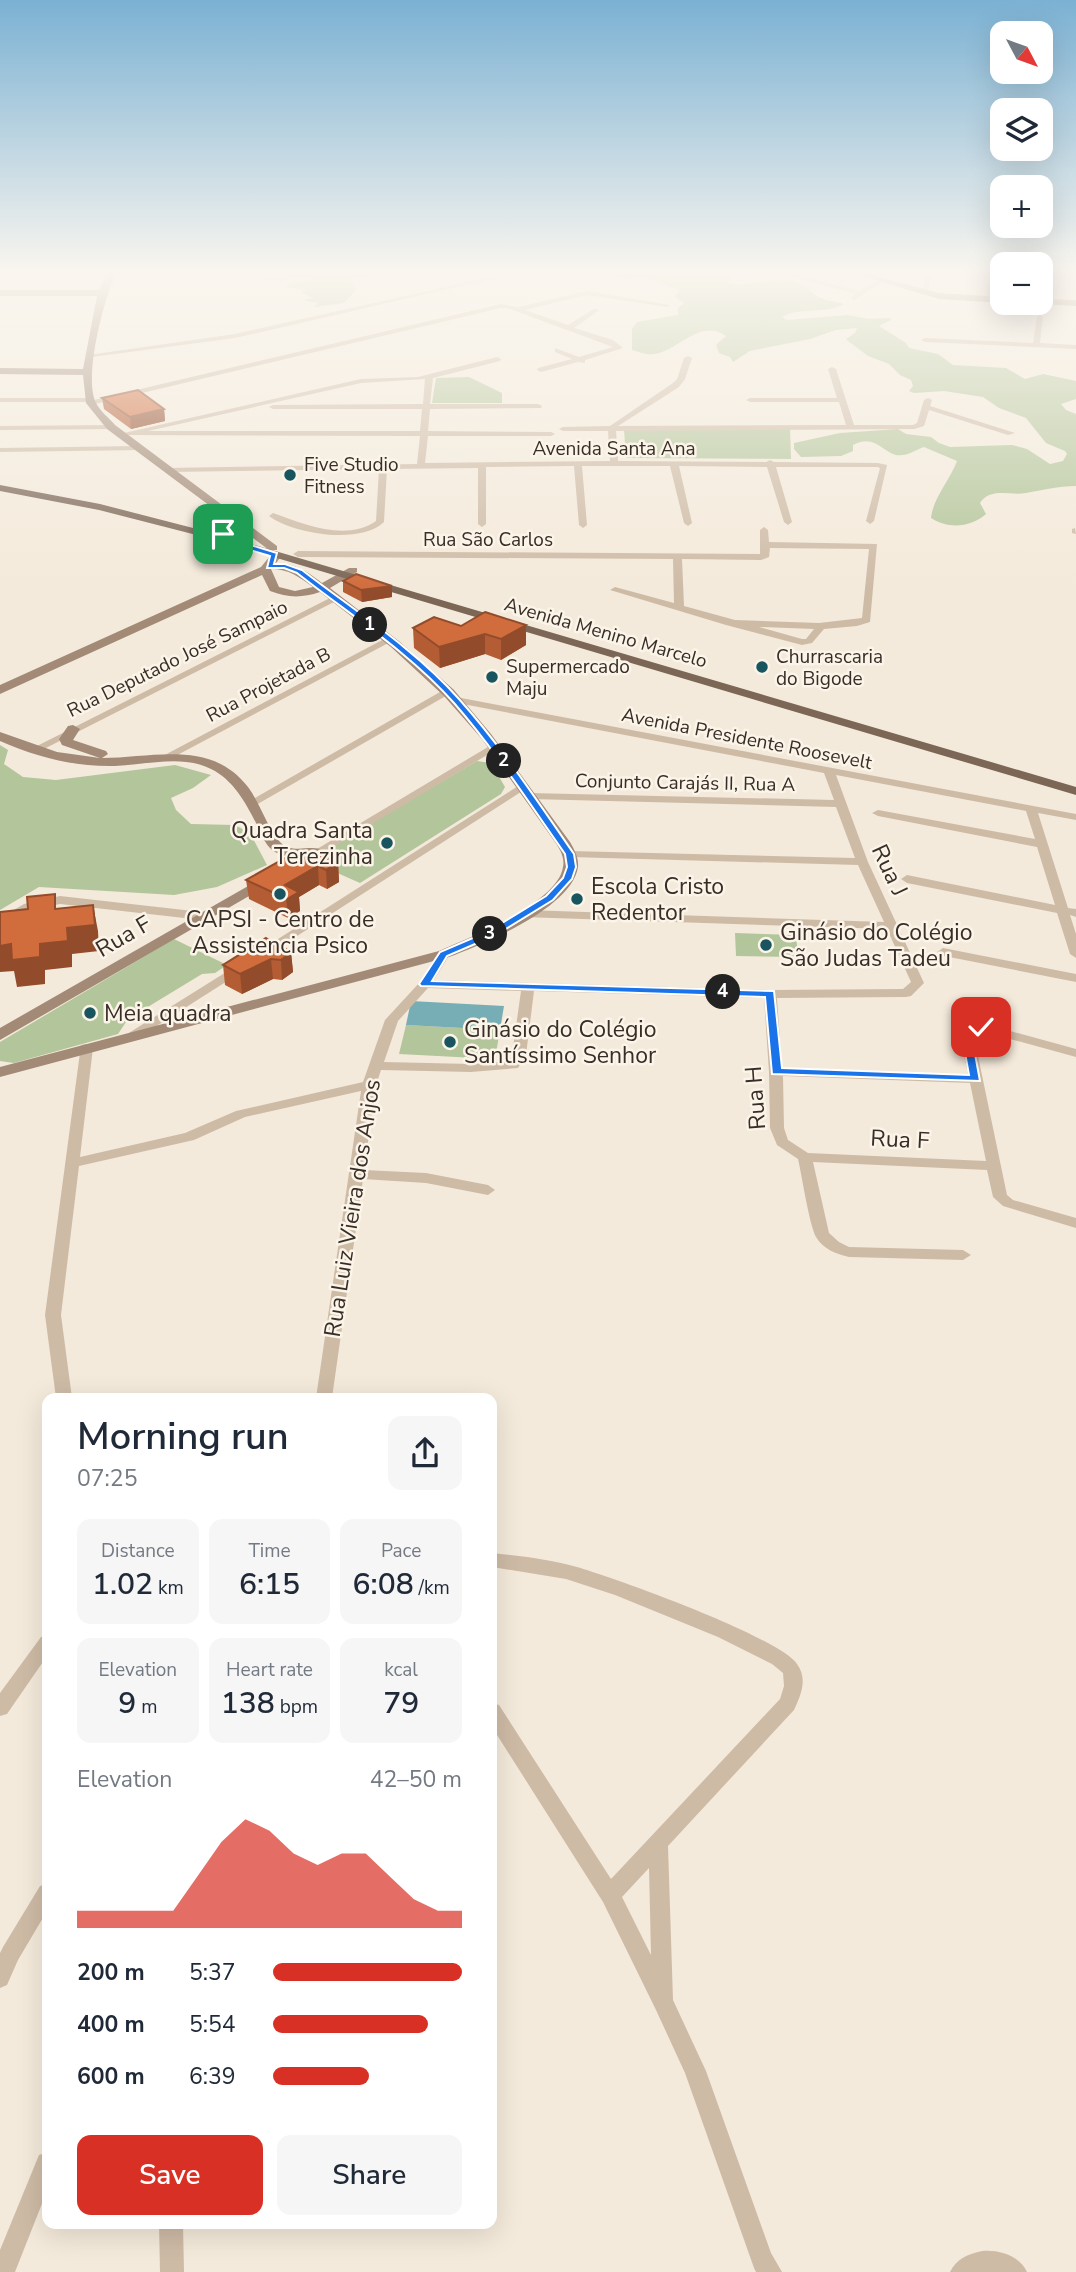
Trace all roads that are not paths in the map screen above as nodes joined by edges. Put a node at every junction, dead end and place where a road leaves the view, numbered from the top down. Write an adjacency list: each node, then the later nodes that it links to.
1 (88, 379): 10 (street)
2 (188, 379): 10 (street)
3 (420, 379): 13 (street)
4 (429, 379): 11 (street)
5 (681, 379): 18 (street)
6 (836, 379): 9 (street)
7 (0, 400): 10 (street)
8 (750, 400): 9 (street)
9 (843, 400): 19 (street)
10 (90, 402): 15 (street)
11 (427, 406): 12 (street); 13 (street); 22 (street)
12 (538, 406)
13 (246, 407): 21 (street)
14 (926, 407): 19 (street); 20 (street); 24 (street)
15 (111, 427): 16 (street); 21 (street)
16 (0, 428)
17 (563, 429): 18 (street)
18 (612, 429): 19 (street); 27 (street)
19 (851, 429)
20 (1011, 433)
21 (124, 434): 22 (street); 25 (street)
22 (424, 434): 23 (street); 33 (street)
23 (551, 434)
24 (1000, 438)
25 (138, 448): 26 (street); 34 (street)
26 (0, 450)
27 (614, 463): 29 (street, Avenida Santa Ana); 30 (street, Avenida Santa Ana)
28 (770, 463): 30 (street, Avenida Santa Ana); 38 (street, Avenida Santa Ana); 39 (street)
29 (578, 464): 31 (street, Avenida Santa Ana); 42 (street)
30 (674, 464): 40 (street)
31 (482, 465): 33 (street, Avenida Santa Ana); 41 (street)
32 (383, 466): 33 (street, Avenida Santa Ana); 34 (street, Avenida Santa Ana); 37 (street)
33 (421, 466)
34 (165, 468): 44 (street); 48 (street)
35 (0, 483): 44 (main road, Avenida Menino Marcelo)
36 (0, 488): 44 (main road, Avenida Menino Marcelo)
37 (273, 516)
38 (870, 521)
39 (788, 522)
40 (688, 523)
41 (482, 524)
42 (583, 525)
43 (764, 530): 45 (street)
44 (221, 536): 48 (main road, Avenida Menino Marcelo)
45 (767, 545): 47 (street, Rua São Carlos); 55 (street)
46 (298, 554): 47 (street, Rua São Carlos); 48 (main road, Avenida Menino Marcelo); 49 (main road, Avenida Menino Marcelo)
47 (677, 557): 53 (street)
48 (271, 559): 49 (main road, Avenida Menino Marcelo); 50 (street); 50 (street); 57 (street)
49 (348, 572): 50 (street); 66 (main road, Avenida Menino Marcelo); 68 (main road, Avenida Menino Marcelo)
50 (323, 588): 52 (street)
51 (615, 590): 53 (street)
52 (337, 598): 56 (street); 59 (street, Rua Deputado José Sampaio)
53 (679, 608): 54 (street)
54 (729, 622): 55 (street); 55 (street)
55 (823, 624)
56 (389, 640): 58 (street); 63 (street, Rua Projetada B)
57 (0, 690)
58 (452, 696): 61 (street); 65 (street, Avenida Presidente Roosevelt); 69 (street)
59 (73, 729): 62 (street, Rua Deputado José Sampaio); 64 (street)
60 (0, 736): 62 (street)
61 (493, 747): 67 (street); 76 (street)
62 (34, 751): 64 (street)
63 (164, 758): 64 (street); 69 (street)
64 (132, 761)
65 (829, 772): 70 (street, Rua J); 71 (street, Avenida Presidente Roosevelt)
66 (1076, 784)
67 (526, 791): 70 (street, Conjunto Carajás II, Rua A); 77 (street); 94 (street)
68 (1076, 792)
69 (252, 803): 75 (street)
70 (840, 804): 78 (street, Rua J)
71 (1031, 809): 73 (street, Avenida Presidente Roosevelt); 74 (street)
72 (878, 813): 74 (street)
73 (1076, 817)
74 (1041, 844): 81 (street)
75 (276, 846): 76 (street); 79 (street)
76 (318, 852): 79 (street, Rua F)
77 (570, 854): 78 (street); 82 (street)
78 (862, 862): 85 (street, Rua J)
79 (269, 879): 83 (street, Rua F)
80 (907, 879): 81 (street)
81 (1070, 912): 88 (street)
82 (526, 914): 85 (street); 87 (street)
83 (202, 916): 84 (street); 93 (street, Rua F)
84 (0, 922)
85 (893, 926): 92 (street, Rua J)
86 (943, 952): 89 (street)
87 (443, 954): 90 (street, Rua Luiz Vieira dos Anjos); 94 (street)
88 (1076, 954)
89 (1076, 978)
90 (425, 984): 91 (street); 97 (street, Rua Luiz Vieira dos Anjos)
91 (528, 987): 92 (street); 97 (street)
92 (770, 994): 99 (street, Rua H)
93 (0, 1035)
94 (131, 1036): 95 (street)
95 (86, 1048): 98 (street); 103 (street)
96 (1076, 1053): 100 (street)
97 (374, 1066): 101 (street, Rua Luiz Vieira dos Anjos)
98 (2, 1070)
99 (776, 1072): 100 (street); 102 (street, Rua H)
100 (976, 1079): 104 (street)
101 (369, 1085): 103 (street); 105 (street, Rua Luiz Vieira dos Anjos)
102 (805, 1157): 104 (street, Rua F); 108 (street)
103 (71, 1163): 109 (street)
104 (992, 1166): 107 (street)
105 (358, 1174): 106 (street); 110 (street, Rua Luiz Vieira dos Anjos)
106 (488, 1190)
107 (1076, 1223)
108 (962, 1255)
109 (63, 1393)
110 (325, 1393)
111 (497, 1560): 115 (street)
112 (42, 1649): 113 (street)
113 (0, 1708)
114 (497, 1719): 116 (street)
115 (658, 1845): 116 (street); 119 (street)
116 (610, 1895): 119 (street)
117 (42, 1901): 118 (street)
118 (0, 1978)
119 (664, 2003): 125 (street)
120 (42, 2177): 123 (street)
121 (171, 2229): 124 (street)
122 (964, 2271): 126 (street)
123 (2, 2272)
124 (172, 2272)
125 (770, 2272)
126 (1015, 2272)

